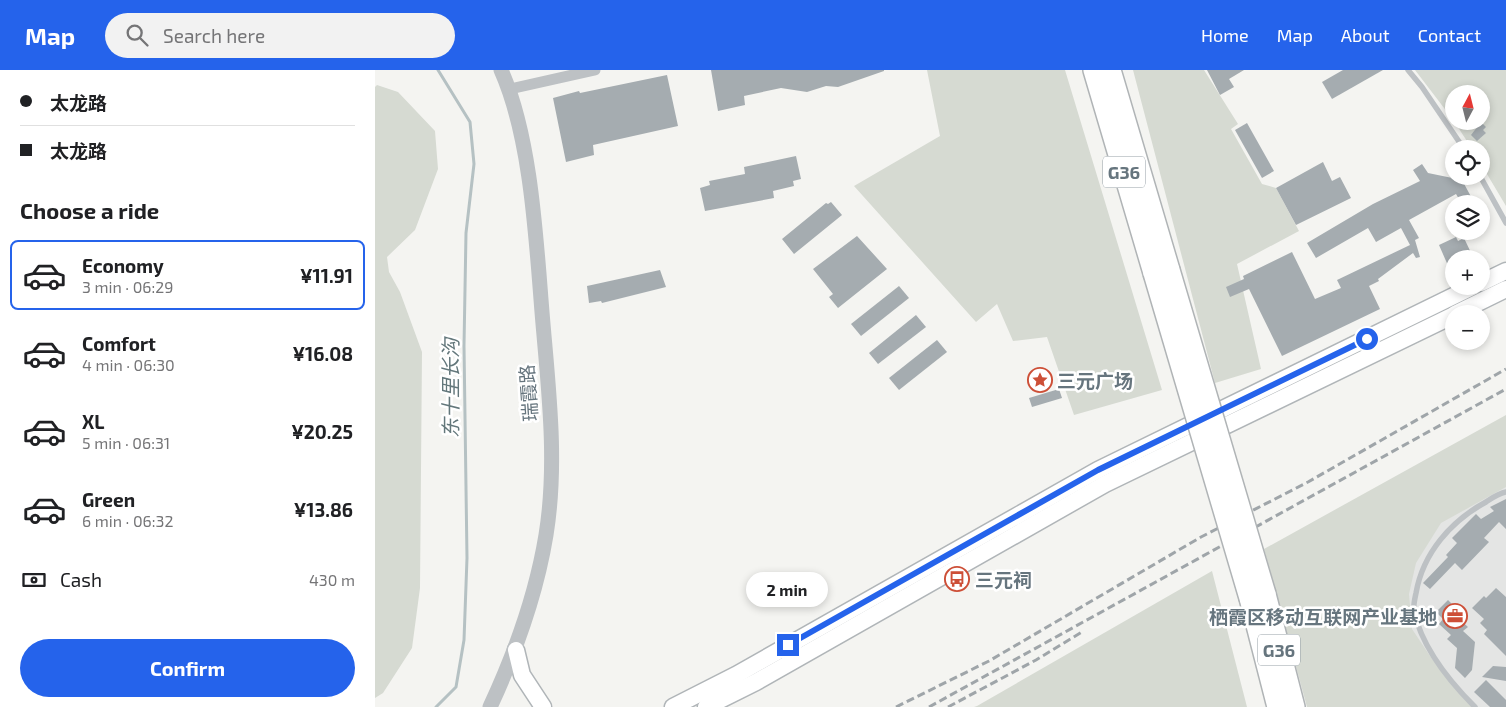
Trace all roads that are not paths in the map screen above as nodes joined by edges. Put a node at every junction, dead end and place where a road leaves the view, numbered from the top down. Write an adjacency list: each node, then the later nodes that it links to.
1 (501, 70): 6 (street, 瑞霞路)
2 (595, 70): 6 (street)
3 (1094, 70): 11 (highway, G36)
4 (1110, 70): 11 (highway, G36)
5 (1408, 70): 7 (lane)
6 (510, 89): 19 (street, 瑞霞路)
7 (1458, 140)
8 (1485, 185): 9 (lane)
9 (1506, 223)
10 (1506, 271): 12 (main road)
11 (1162, 272): 18 (highway, G36, bridge)
12 (1490, 279)
13 (1506, 289): 15 (main road)
14 (1456, 295): 22 (main road)
15 (1473, 305)
16 (1445, 319): 23 (main road)
17 (1506, 492): 26 (lane)
18 (1257, 596): 24 (highway, G36); 25 (highway, G36)
19 (516, 650): 20 (street, 瑞霞路); 21 (main road)
20 (490, 707)
21 (543, 707)
22 (673, 707)
23 (706, 707)
24 (1278, 707)
25 (1294, 707)
26 (1475, 707)

